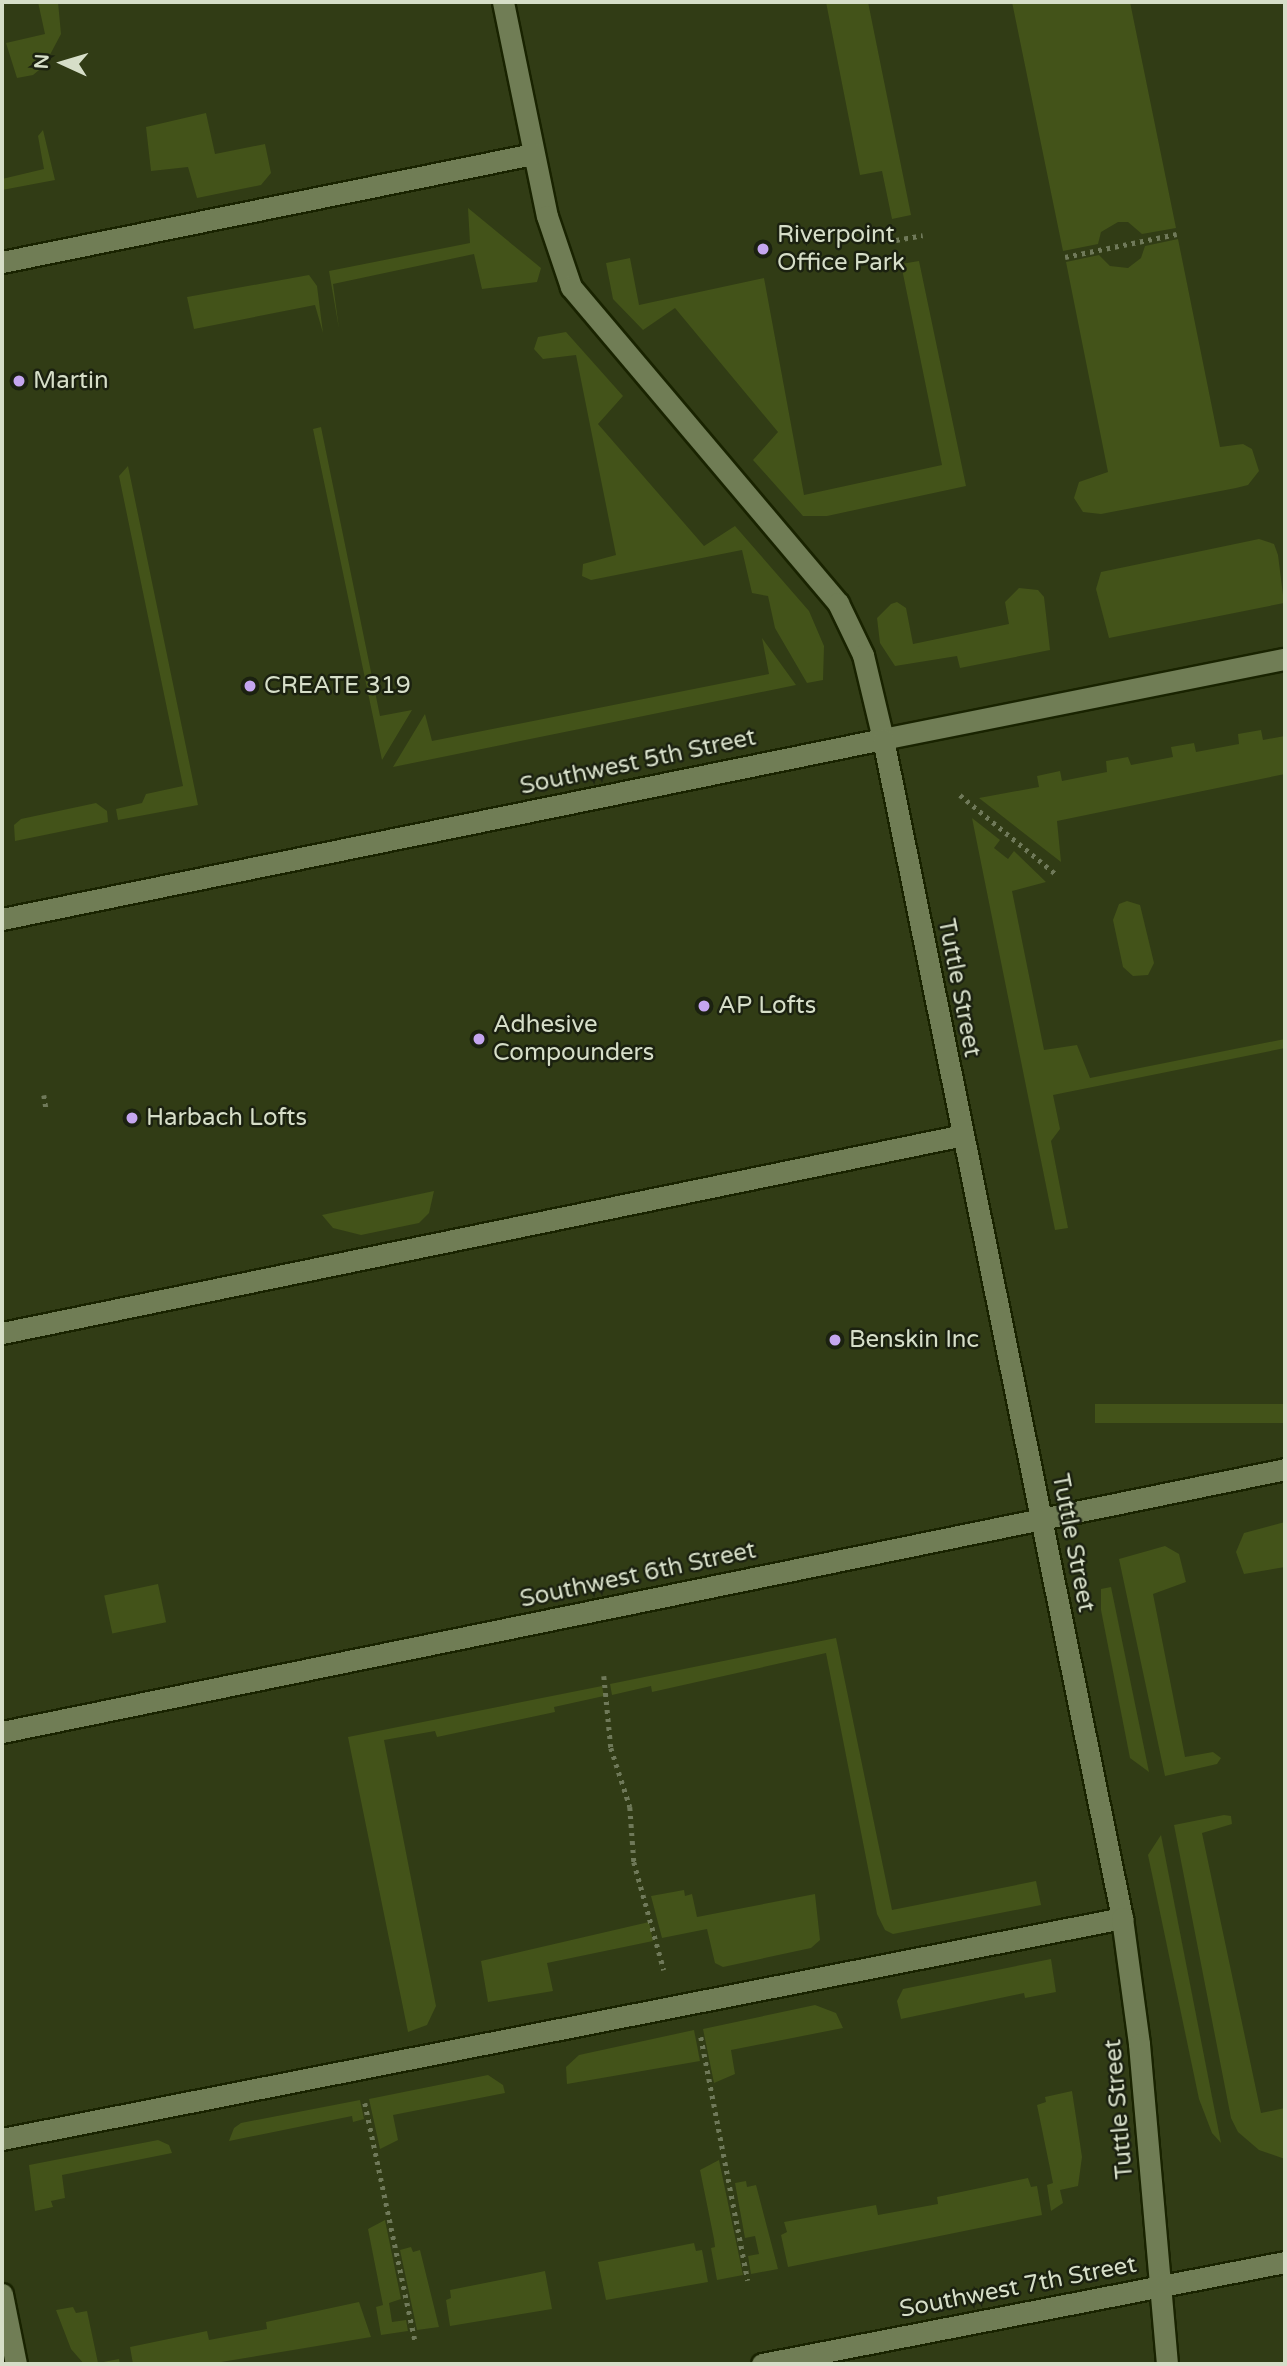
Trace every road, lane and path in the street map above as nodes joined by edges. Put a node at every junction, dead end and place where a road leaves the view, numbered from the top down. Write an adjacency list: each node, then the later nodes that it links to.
1 (503, 2): 2 (street, Tuttle Street)
2 (533, 154): 7 (street); 9 (street, Tuttle Street)
3 (1177, 234): 6 (path)
4 (923, 235): 5 (path)
5 (897, 240)
6 (1065, 257)
7 (2, 262)
8 (1285, 659): 9 (street, Southwest 5th Street)
9 (883, 739): 12 (street, Southwest 5th Street); 15 (street, Tuttle Street)
10 (960, 795): 11 (path)
11 (1056, 874)
12 (2, 919)
13 (44, 1095): 14 (path)
14 (46, 1108)
15 (963, 1135): 16 (street); 18 (street, Tuttle Street)
16 (2, 1332)
17 (1285, 1469): 18 (street, Southwest 6th Street)
18 (1042, 1519): 20 (street, Southwest 6th Street); 21 (street, Tuttle Street)
19 (604, 1676): 22 (path)
20 (2, 1732)
21 (1122, 1918): 23 (street); 28 (street, Tuttle Street)
22 (658, 1939)
23 (694, 2002): 24 (street); 27 (path)
24 (359, 2068): 25 (street); 30 (path)
25 (2, 2139)
26 (1285, 2262): 28 (street, Southwest 7th Street)
27 (748, 2281)
28 (1161, 2285): 32 (street, Southwest 7th Street); 33 (street, Tuttle Street)
29 (2, 2294): 31 (street)
30 (415, 2341)
31 (16, 2364)
32 (762, 2364)
33 (1167, 2364)

